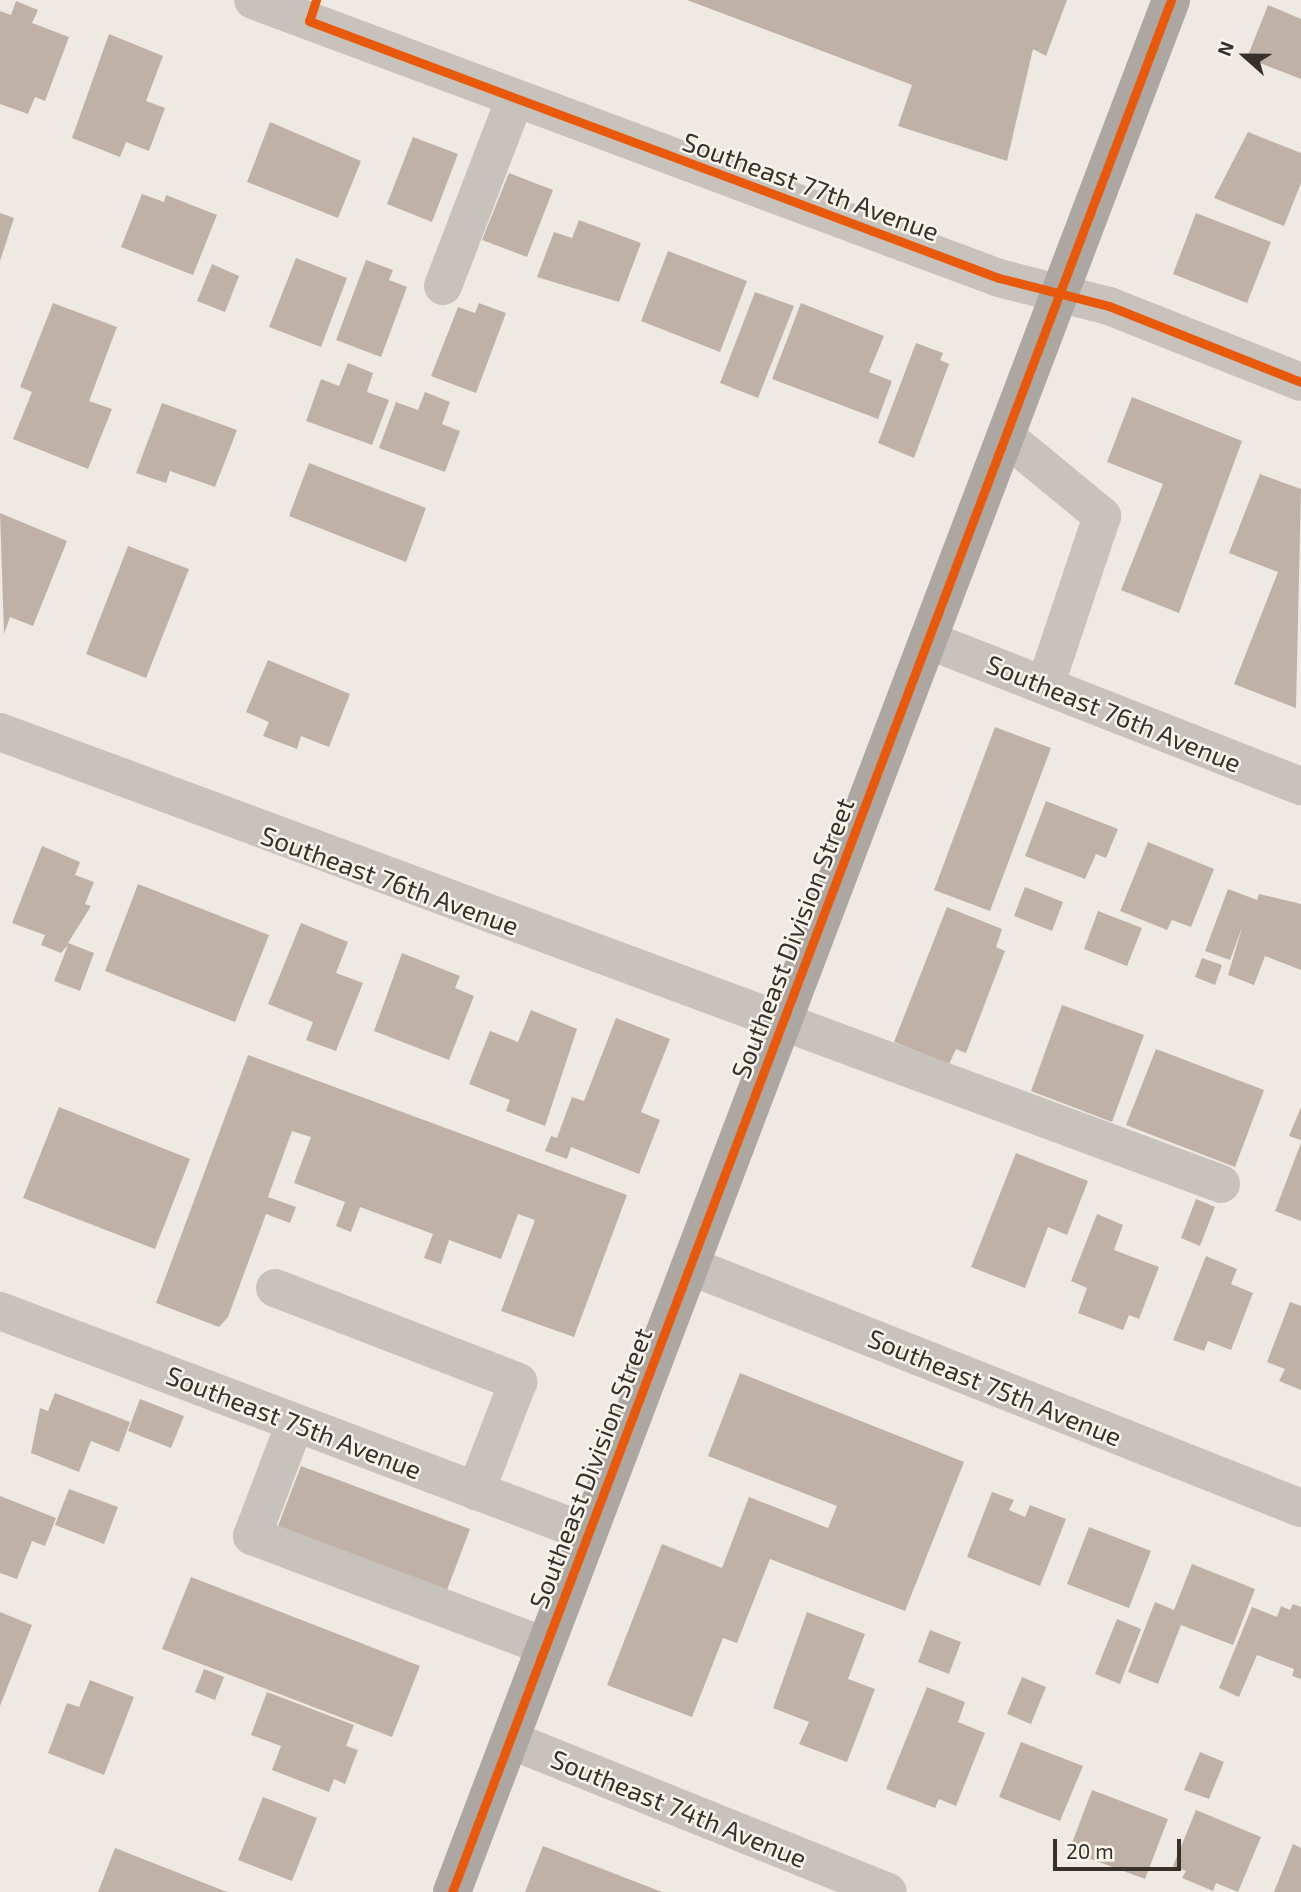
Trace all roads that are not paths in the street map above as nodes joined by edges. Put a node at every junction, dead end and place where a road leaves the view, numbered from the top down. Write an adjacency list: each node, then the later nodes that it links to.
1 (253, 0): 3 (street, Southeast 77th Avenue)
2 (1171, 0): 6 (main road, Southeast Division Street)
3 (313, 11): 4 (street, Southeast 77th Avenue)
4 (515, 98): 5 (street); 6 (street, Southeast 77th Avenue)
5 (443, 286)
6 (1059, 293): 7 (street, Southeast 77th Avenue); 8 (main road, Southeast Division Street)
7 (1297, 370)
8 (1005, 436): 9 (main road, Southeast Division Street); 10 (street)
9 (928, 640): 10 (street, Southeast 76th Avenue); 13 (main road, Southeast Division Street)
10 (1045, 686): 12 (street, Southeast 76th Avenue)
11 (0, 732): 13 (street, Southeast 76th Avenue)
12 (1301, 786)
13 (783, 1022): 14 (street, Southeast 76th Avenue); 15 (main road, Southeast Division Street)
14 (1221, 1184)
15 (690, 1266): 20 (street, Southeast 75th Avenue); 21 (main road, Southeast Division Street)
16 (275, 1288): 19 (street)
17 (0, 1311): 18 (street, Southeast 75th Avenue)
18 (295, 1423): 19 (street, Southeast 75th Avenue); 22 (street)
19 (476, 1491): 21 (street, Southeast 75th Avenue)
20 (1301, 1507)
21 (588, 1533): 22 (main road, Southeast Division Street)
22 (545, 1646): 23 (main road, Southeast Division Street)
23 (510, 1740): 24 (main road, Southeast Division Street); 25 (street, Southeast 74th Avenue)
24 (452, 1892)
25 (888, 1892)

